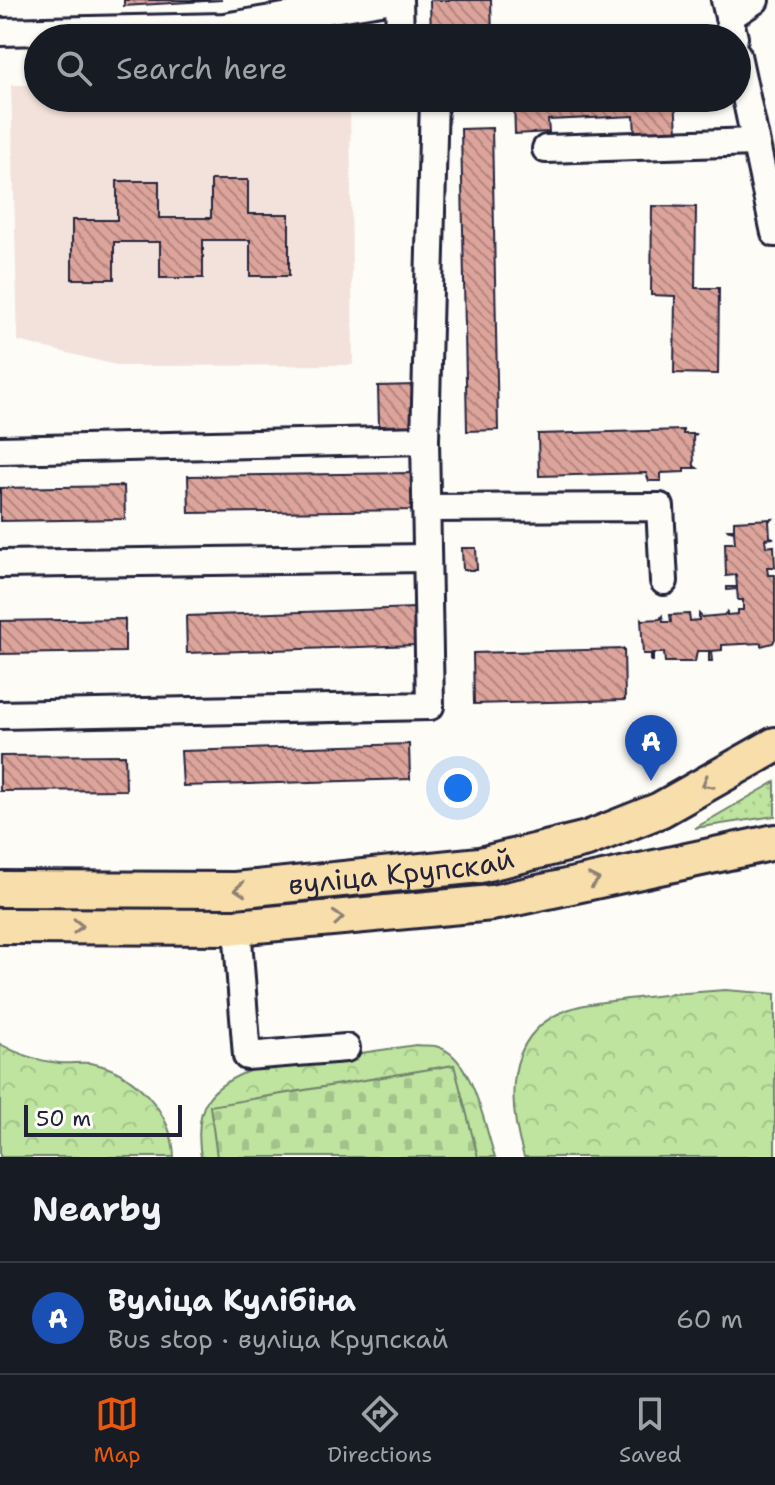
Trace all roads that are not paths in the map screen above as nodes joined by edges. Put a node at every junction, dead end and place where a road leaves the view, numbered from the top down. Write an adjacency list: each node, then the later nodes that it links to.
1 (387, 0): 5 (street)
2 (399, 0): 6 (street)
3 (755, 0): 4 (street)
4 (729, 18)
5 (242, 24)
6 (400, 24)
7 (24, 31): 8 (street)
8 (0, 32)
9 (434, 112): 14 (street)
10 (749, 112): 11 (street)
11 (755, 142): 12 (street); 13 (street)
12 (546, 149)
13 (775, 233)
14 (425, 440): 15 (street); 16 (street)
15 (0, 450)
16 (426, 508): 17 (street); 19 (street)
17 (427, 558): 18 (street); 20 (street)
18 (0, 564)
19 (664, 581)
20 (0, 715)
21 (775, 745): 23 (main road, вуліца Крупскай, one-way to 23)
22 (775, 842): 25 (main road, вуліца Крупскай, one-way to 22)
23 (0, 889)
24 (0, 926): 25 (main road, вуліца Крупскай, one-way to 25)
25 (237, 927): 26 (street)
26 (346, 1048)

